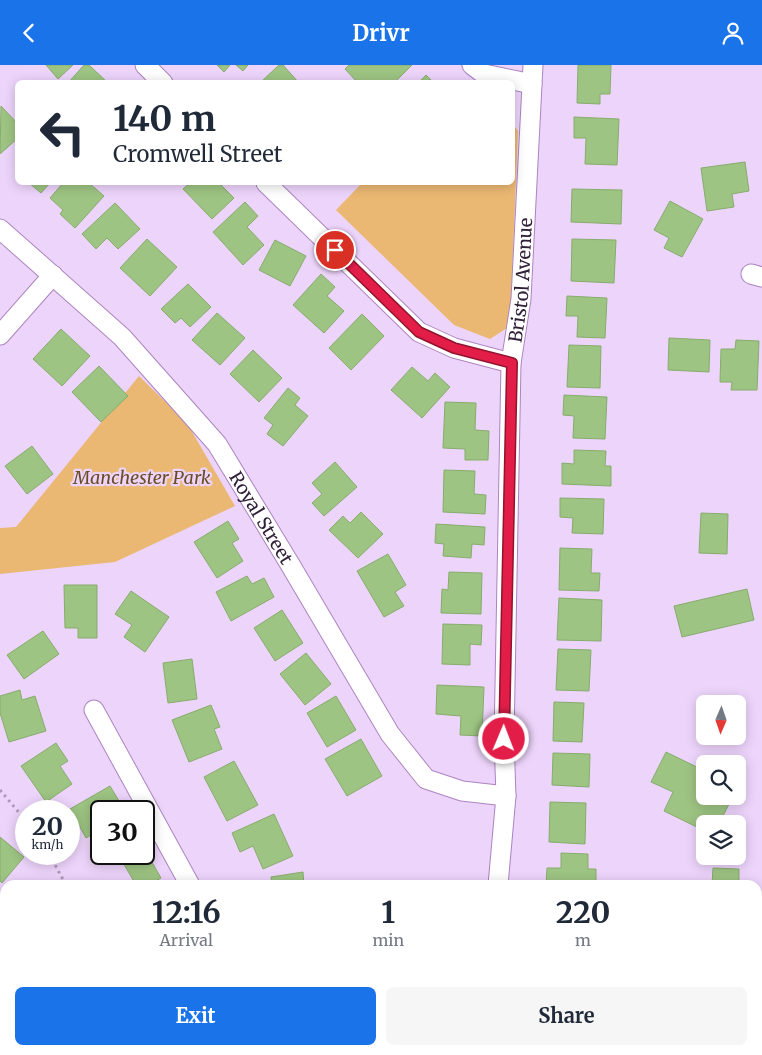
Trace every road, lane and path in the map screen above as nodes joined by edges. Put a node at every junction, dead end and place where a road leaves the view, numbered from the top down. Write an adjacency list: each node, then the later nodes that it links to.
1 (145, 65): 4 (street)
2 (472, 65): 5 (street)
3 (533, 65): 7 (street, Bristol Avenue)
4 (160, 80)
5 (513, 80)
6 (515, 80): 7 (street)
7 (532, 84): 12 (street, Bristol Avenue)
8 (268, 185): 12 (street)
9 (0, 229): 10 (street, Royal Street)
10 (53, 275): 11 (street); 15 (street, Royal Street)
11 (0, 335)
12 (512, 363): 15 (street, Bristol Avenue)
13 (94, 710): 19 (street)
14 (0, 791): 16 (path)
15 (506, 797): 20 (street, Bristol Avenue)
16 (15, 808)
17 (54, 865): 18 (path)
18 (63, 880)
19 (187, 880)
20 (498, 880)

